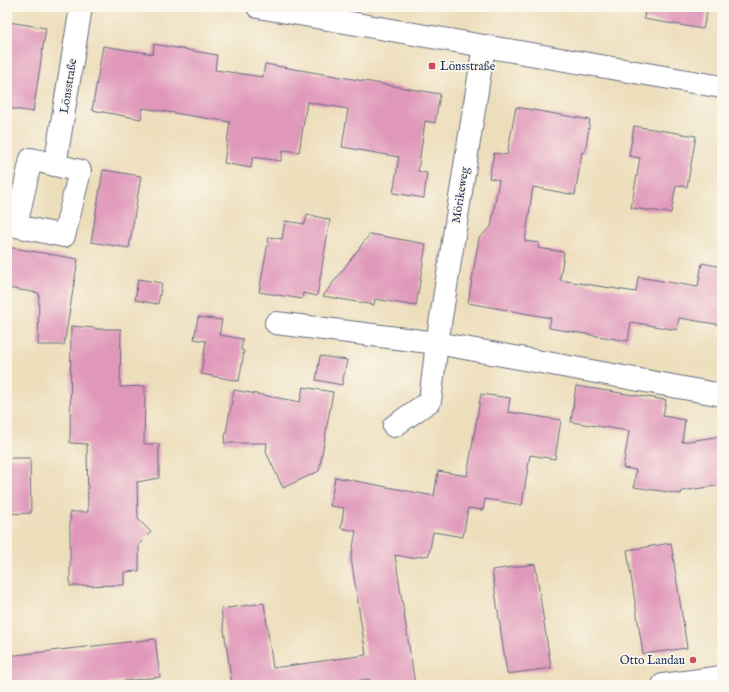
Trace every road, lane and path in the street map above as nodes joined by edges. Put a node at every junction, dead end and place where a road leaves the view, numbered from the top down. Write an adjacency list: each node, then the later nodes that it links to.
1 (81, 7): 5 (street, Lönsstraße)
2 (258, 7): 3 (street)
3 (484, 46): 4 (street); 7 (street, Mörikeweg)
4 (722, 88)
5 (55, 165)
6 (276, 323): 7 (street)
7 (437, 343): 8 (street); 9 (street, Mörikeweg)
8 (722, 395)
9 (394, 426)
10 (722, 677): 11 (street)
11 (663, 685)

